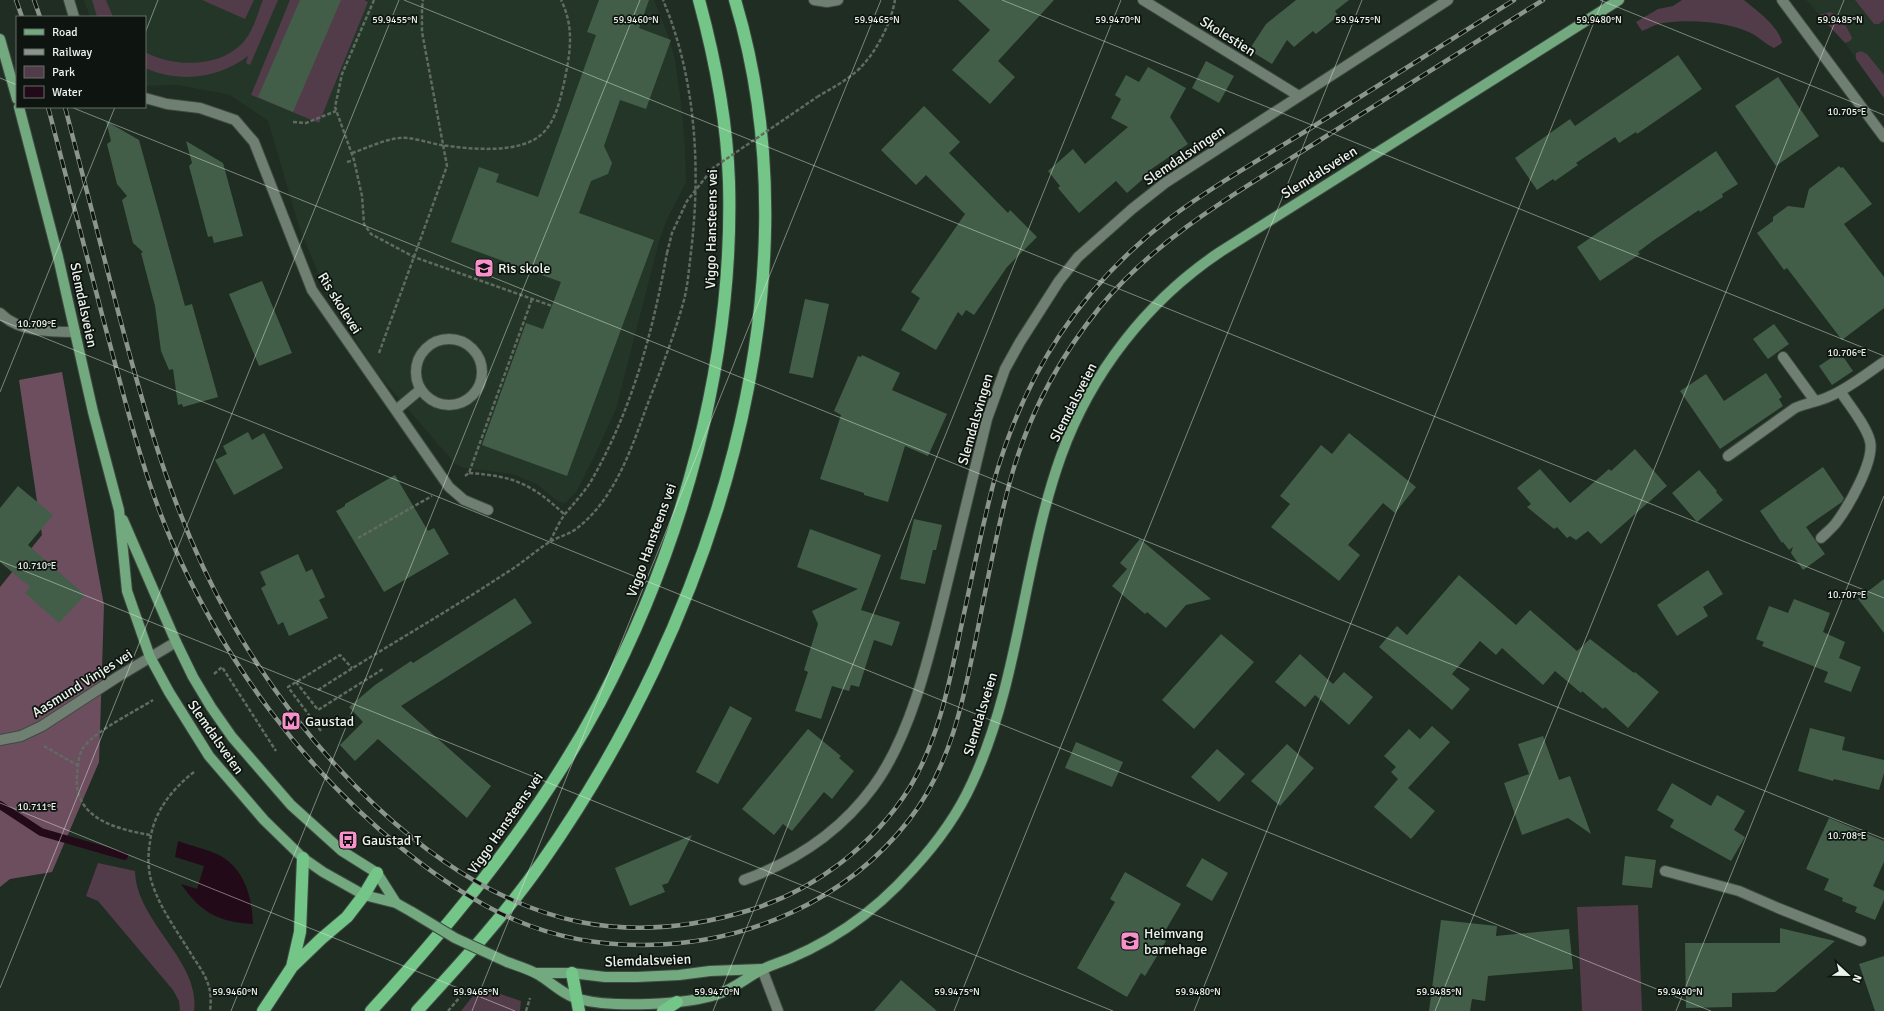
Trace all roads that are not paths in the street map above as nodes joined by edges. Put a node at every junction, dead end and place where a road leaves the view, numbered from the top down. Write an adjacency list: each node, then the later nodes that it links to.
1 (69, 0): 10 (street)
2 (700, 0): 46 (highway, Viggo Hansteens vei)
3 (735, 0): 47 (highway)
4 (814, 0): 5 (street)
5 (838, 0)
6 (1143, 0): 13 (street, Skolestien)
7 (1448, 0): 13 (street, Slemdalsvingen)
8 (1619, 0): 40 (main road, Slemdalsveien)
9 (1782, 0): 16 (street)
10 (74, 16)
11 (0, 39): 12 (main road)
12 (16, 96)
13 (1299, 96): 35 (street, Slemdalsvingen)
14 (146, 98): 24 (street, Ris skolevei)
15 (19, 108): 18 (main road, Slemdalsveien)
16 (1884, 136)
17 (0, 313): 18 (street)
18 (75, 332): 26 (main road, Slemdalsveien)
19 (1783, 357): 23 (street)
20 (1884, 362): 22 (street)
21 (421, 389): 21 (street); 24 (street)
22 (1840, 391): 23 (street); 28 (street)
23 (1815, 400): 25 (street)
24 (396, 410): 27 (street, Ris skolevei)
25 (1728, 456)
26 (119, 510): 29 (main road, Slemdalsveien); 30 (main road, Slemdalsveien)
27 (488, 510)
28 (1821, 538)
29 (176, 642): 30 (street, Aasmund Vinjes vei); 34 (main road, Slemdalsveien)
30 (150, 657): 31 (street, Aasmund Vinjes vei); 32 (main road, Slemdalsveien)
31 (0, 740)
32 (303, 858): 36 (main road, Slemdalsveien); 39 (highway)
33 (1665, 871): 38 (street)
34 (377, 873): 36 (highway); 37 (main road, Slemdalsveien)
35 (744, 880)
36 (364, 895): 37 (main road, Slemdalsveien); 39 (highway)
37 (396, 903): 41 (main road, Slemdalsveien, bridge)
38 (1861, 941)
39 (292, 967): 45 (highway)
40 (762, 969): 42 (main road, Slemdalsveien); 43 (main road, Slemdalsveien); 49 (street)
41 (536, 973): 42 (main road, Slemdalsveien); 44 (main road, Slemdalsveien)
42 (572, 973): 44 (highway)
43 (677, 1002): 44 (main road, Slemdalsveien); 48 (highway)
44 (579, 1005)
45 (263, 1011)
46 (371, 1011)
47 (417, 1011)
48 (663, 1011)
49 (778, 1011)

